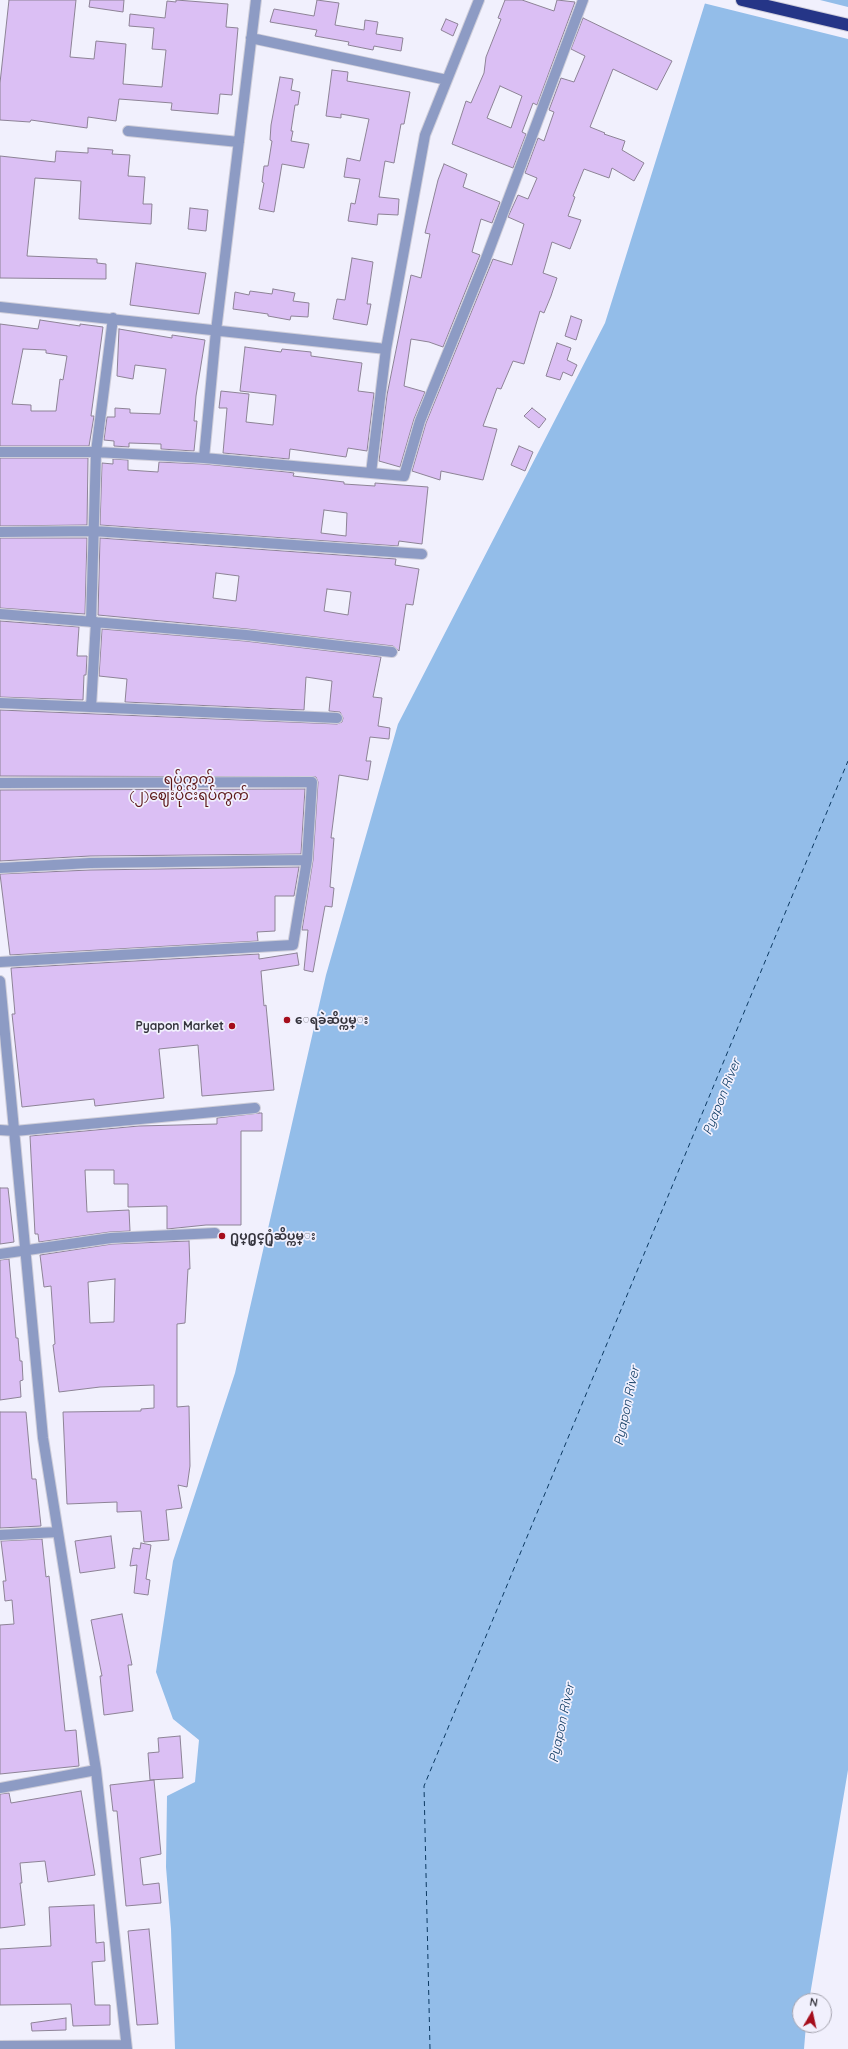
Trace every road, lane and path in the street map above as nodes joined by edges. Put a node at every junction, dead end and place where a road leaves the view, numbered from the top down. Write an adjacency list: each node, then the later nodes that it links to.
1 (256, 0): 6 (street)
2 (479, 0): 7 (street)
3 (583, 0): 17 (street)
4 (742, 0): 5 (highway)
5 (848, 25)
6 (252, 38): 7 (street); 9 (street)
7 (447, 80): 13 (street)
8 (128, 131): 9 (street)
9 (239, 142): 12 (street)
10 (0, 307): 11 (street)
11 (113, 318): 12 (street); 15 (street)
12 (216, 331): 13 (street); 16 (street)
13 (386, 349): 17 (street)
14 (0, 452): 15 (street)
15 (96, 452): 16 (street); 18 (street)
16 (204, 458): 17 (street)
17 (371, 473)
18 (94, 531): 19 (street); 20 (street); 22 (street)
19 (0, 532)
20 (422, 554)
21 (0, 614): 22 (street)
22 (93, 622): 23 (street); 25 (street)
23 (392, 652)
24 (0, 703): 25 (street)
25 (91, 707): 26 (street)
26 (337, 718)
27 (0, 783): 28 (street)
28 (307, 860): 29 (street); 30 (street)
29 (0, 868)
30 (0, 962)
31 (0, 981): 34 (street)
32 (255, 1108): 34 (street)
33 (0, 1130): 34 (street)
34 (15, 1131): 36 (street)
35 (214, 1233): 36 (street)
36 (25, 1250): 37 (street); 38 (street)
37 (0, 1254)
38 (58, 1532): 39 (street); 40 (street)
39 (0, 1535)
40 (96, 1770): 41 (street); 43 (street)
41 (0, 1788)
42 (0, 2046): 43 (street)
43 (126, 2047)

